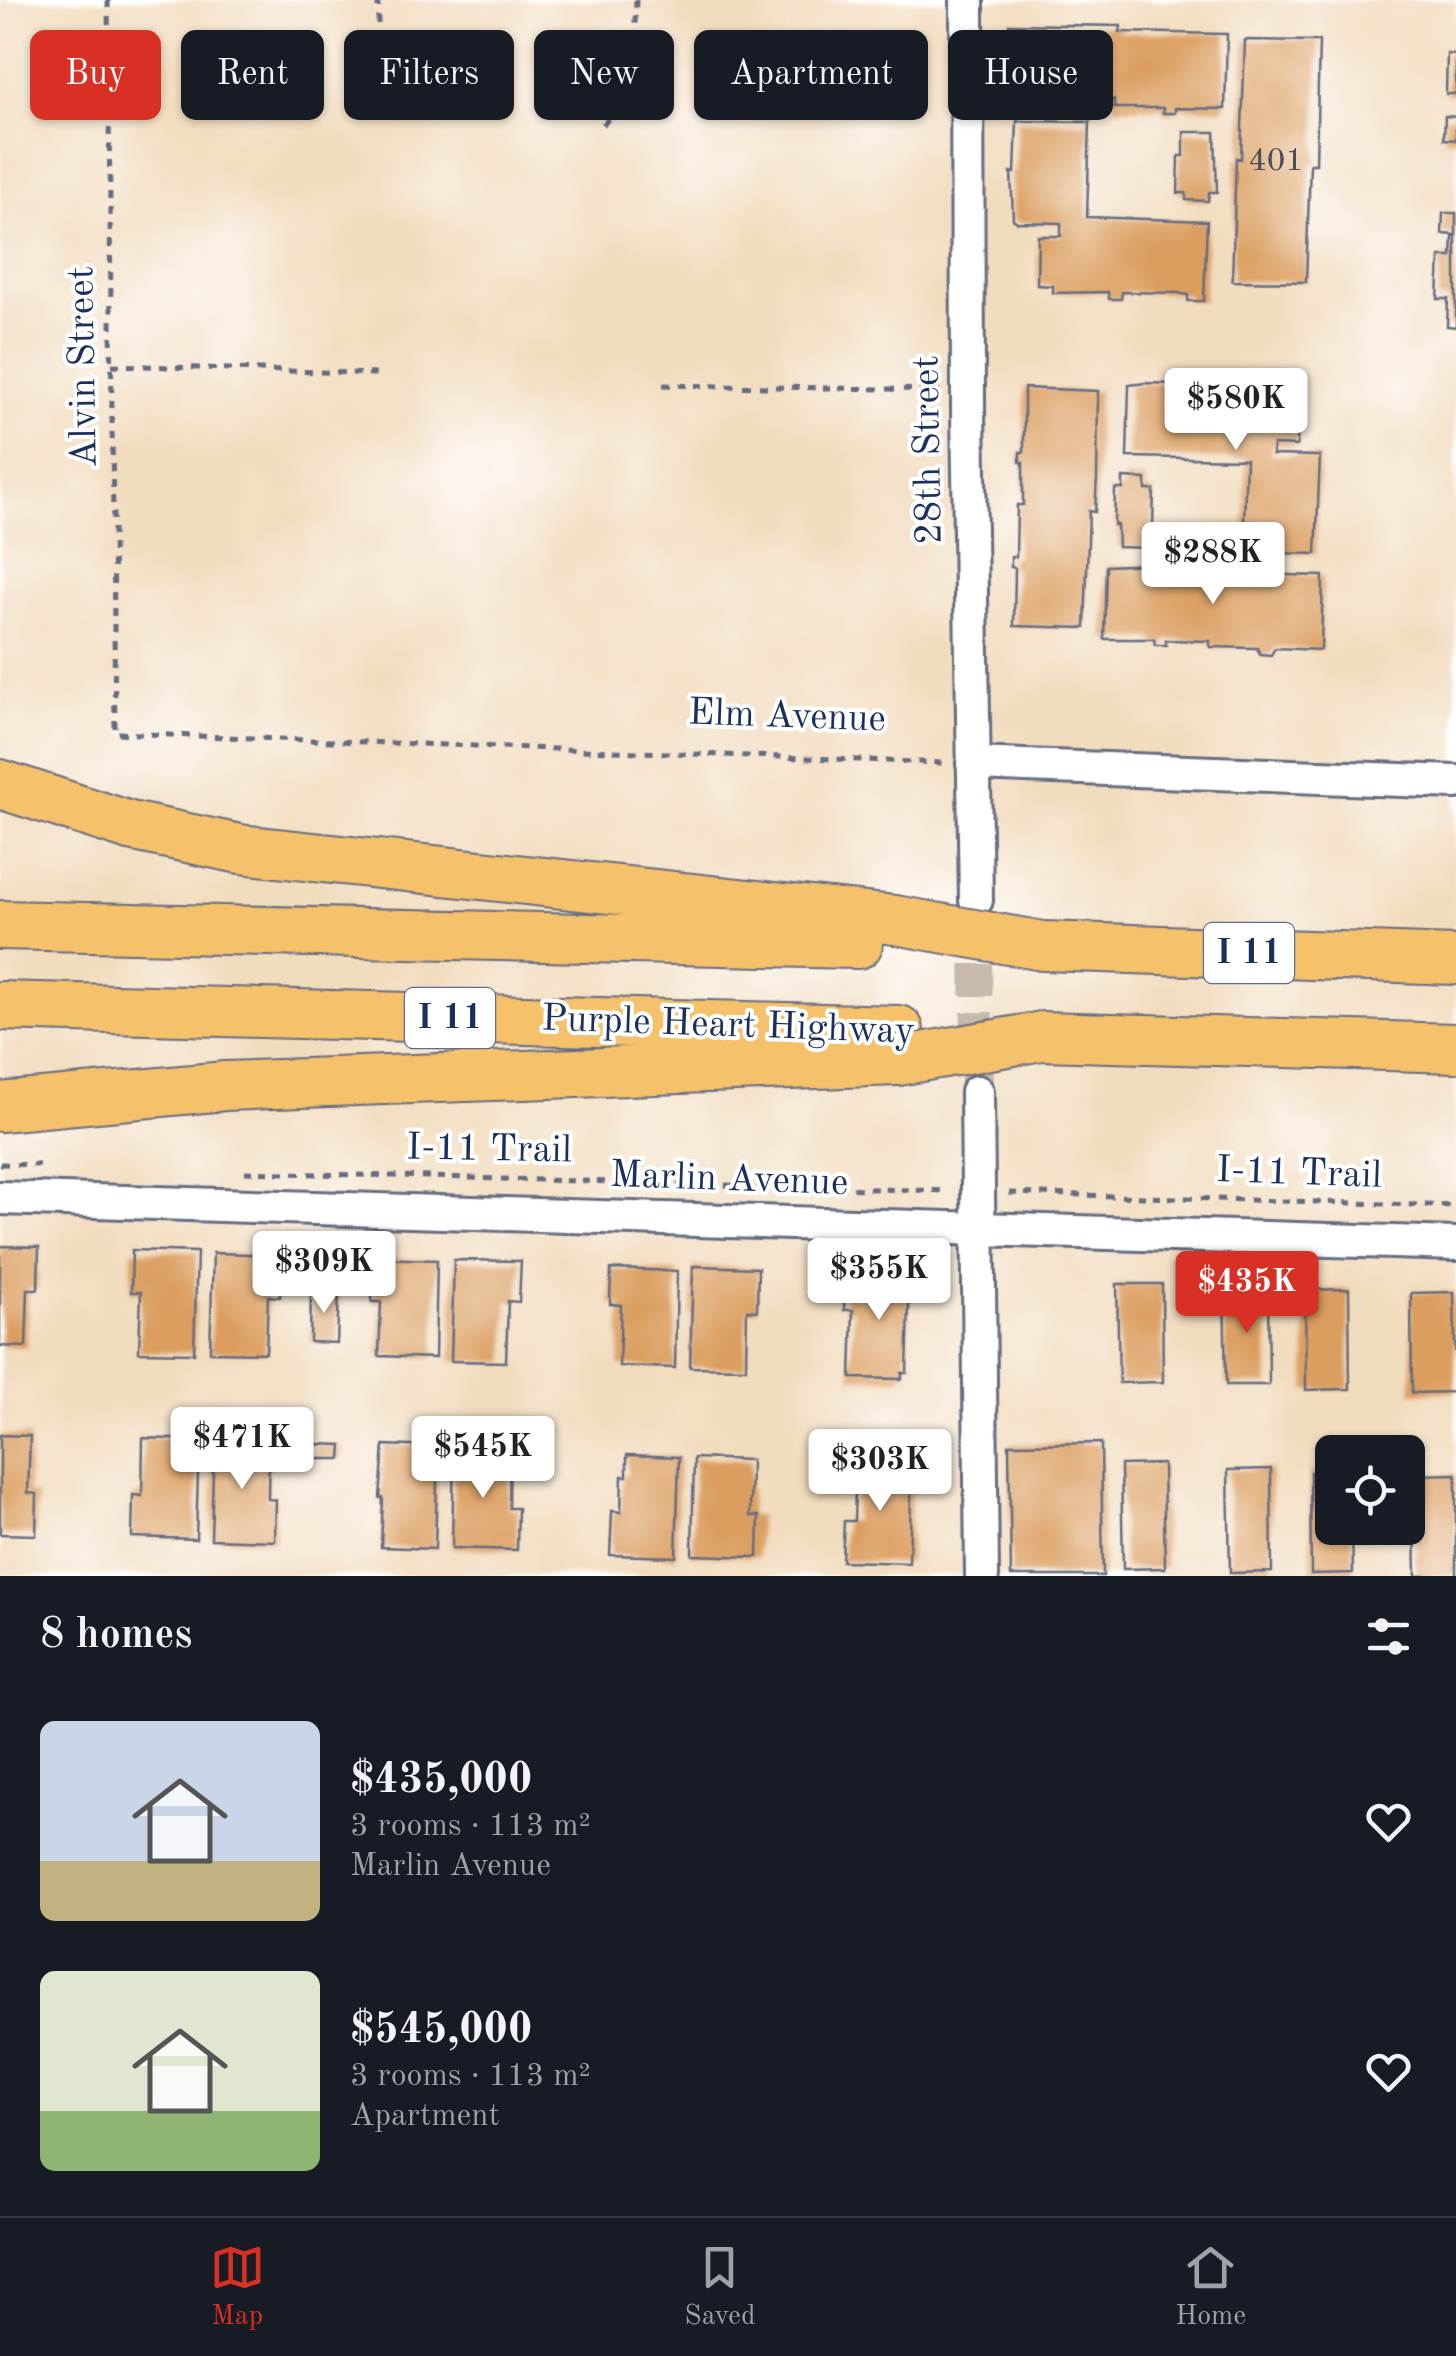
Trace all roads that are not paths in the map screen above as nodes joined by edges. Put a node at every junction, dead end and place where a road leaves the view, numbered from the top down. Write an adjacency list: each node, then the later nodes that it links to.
1 (967, 0): 2 (street, 28th Street)
2 (973, 764): 3 (street); 5 (street, 28th Street)
3 (1456, 782)
4 (0, 784): 7 (highway)
5 (976, 900)
6 (0, 925): 7 (highway, I 11)
7 (896, 932): 8 (highway, I 11, bridge)
8 (1456, 960)
9 (0, 1006): 10 (highway, Purple Heart Highway / I 11)
10 (899, 1045): 11 (highway, Purple Heart Highway / I 11, bridge); 13 (highway)
11 (1456, 1048)
12 (977, 1092): 15 (street)
13 (0, 1107)
14 (0, 1198): 15 (street, Marlin Avenue)
15 (978, 1228): 16 (street, Marlin Avenue); 17 (street)
16 (1456, 1244)
17 (982, 1576)

